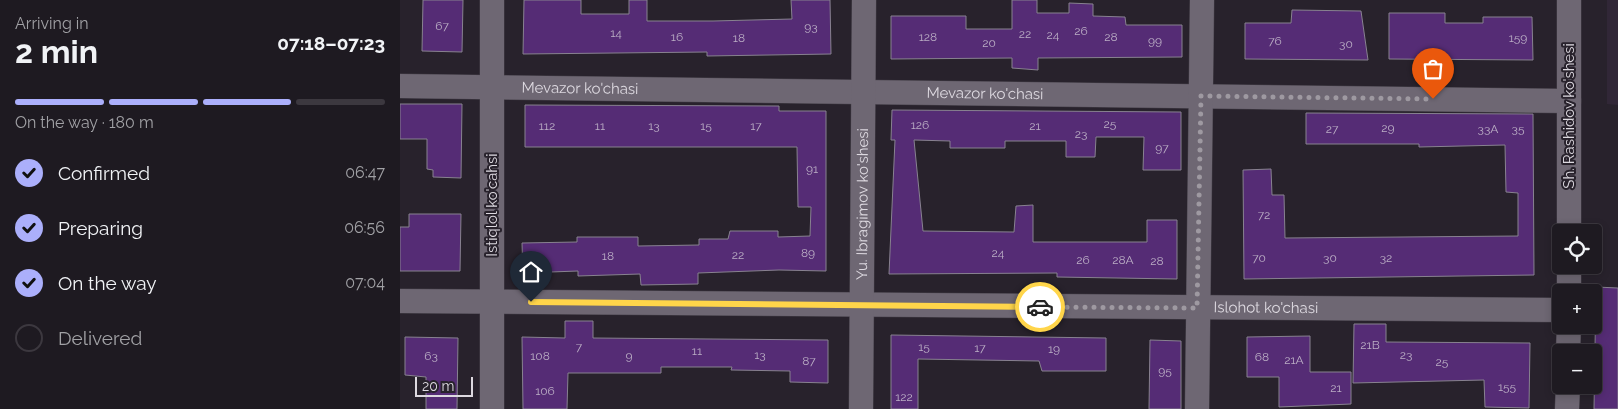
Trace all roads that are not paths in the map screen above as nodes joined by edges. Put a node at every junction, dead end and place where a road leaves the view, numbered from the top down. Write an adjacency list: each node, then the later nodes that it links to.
1 (492, 0): 6 (street, Istiqlol ko'cahsi)
2 (864, 0): 7 (street, Yu. Ibragimov ko'shesi)
3 (1202, 0): 8 (street)
4 (1569, 0): 9 (street, Sh. Rashidov ko'shesi)
5 (400, 86): 6 (street, Mevazor ko'chasi)
6 (492, 87): 7 (street, Mevazor ko'chasi); 12 (street, Istiqlol ko'cahsi)
7 (864, 92): 8 (street, Mevazor ko'chasi); 13 (street, Yu. Ibragimov ko'shesi)
8 (1201, 96): 9 (street, Mevazor ko'chasi); 14 (street)
9 (1569, 101): 10 (street, Sh. Rashidov ko'shesi)
10 (1569, 224)
11 (400, 301): 12 (street, Islohot ko'chasi)
12 (492, 302): 13 (street, Islohot ko'chasi); 17 (street, Istiqlol ko'cahsi)
13 (862, 305): 14 (street, Islohot ko'chasi); 18 (street, Yu. Ibragimov ko'shesi)
14 (1197, 308): 15 (street, Islohot ko'chasi); 19 (street)
15 (1552, 310)
16 (1568, 394): 20 (street)
17 (492, 409)
18 (861, 409)
19 (1197, 409)
20 (1567, 409)

